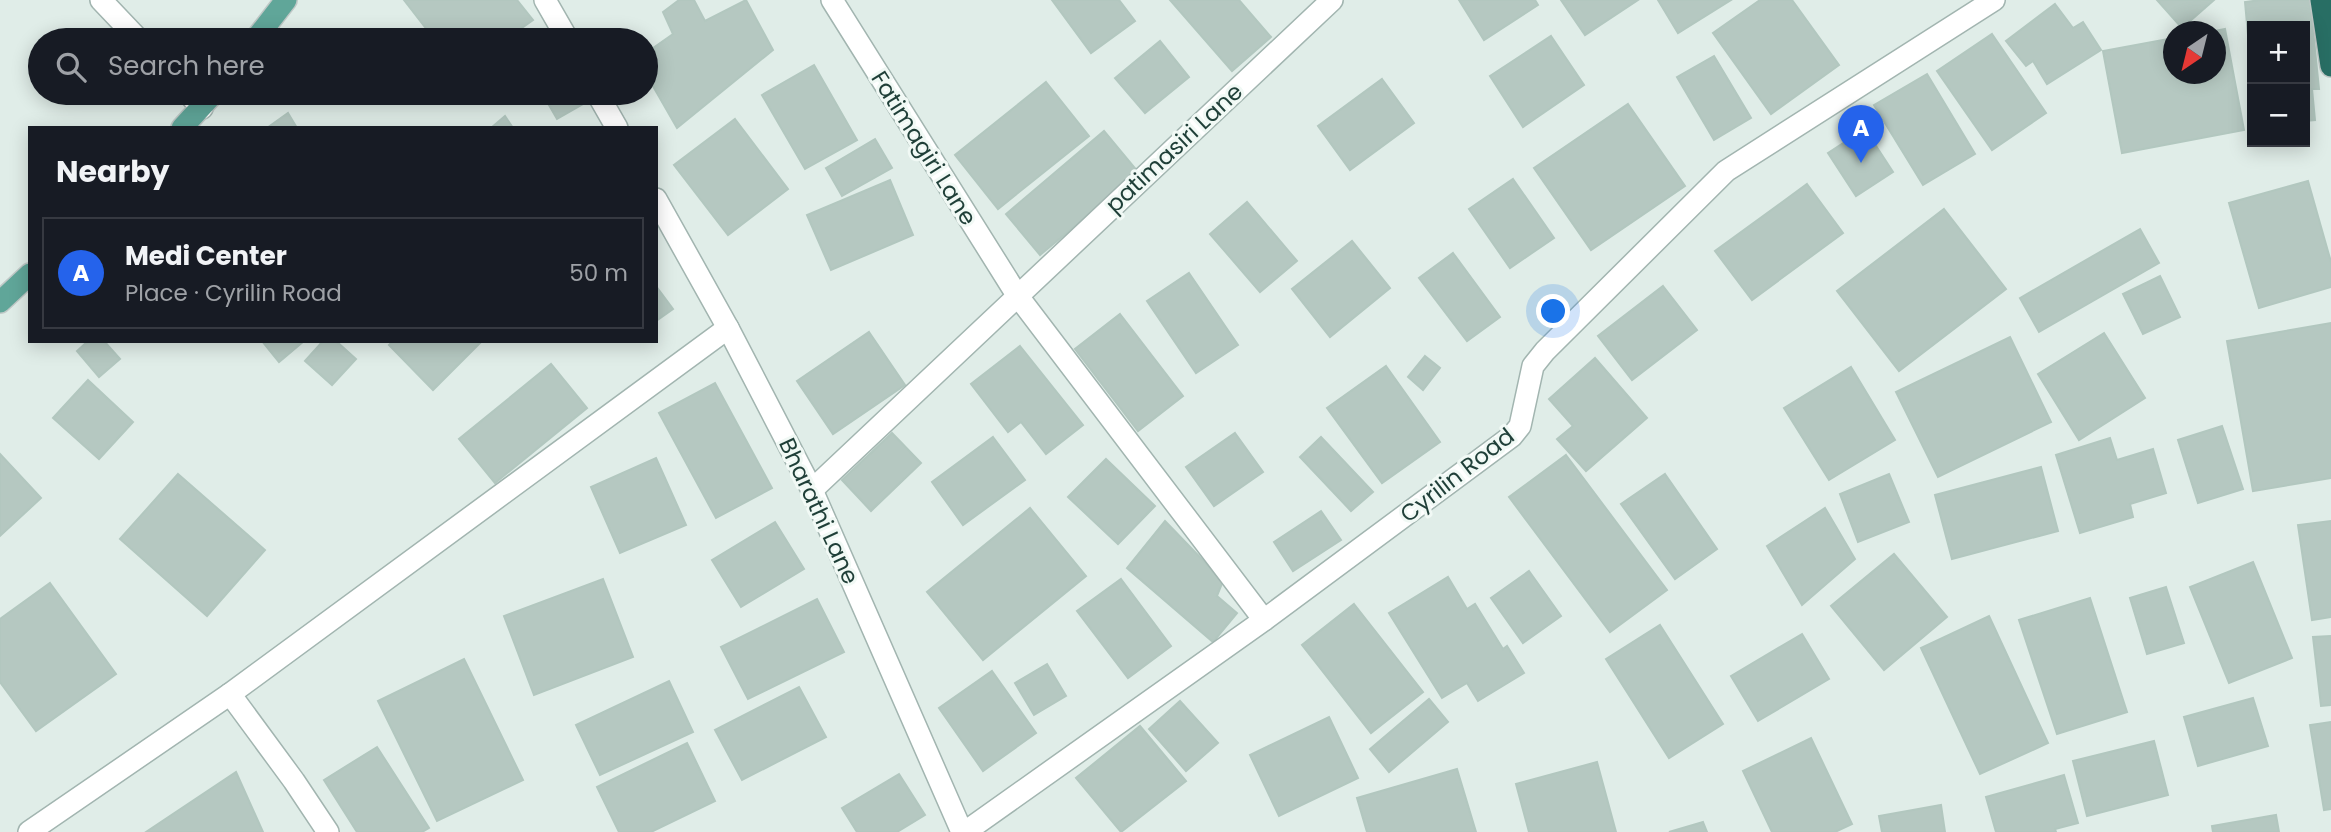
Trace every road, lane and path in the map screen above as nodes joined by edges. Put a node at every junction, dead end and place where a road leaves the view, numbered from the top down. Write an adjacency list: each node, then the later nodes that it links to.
1 (101, 0): 8 (street)
2 (286, 0): 9 (main road)
3 (545, 0): 10 (street)
4 (832, 0): 18 (street, Fatimagiri Lane)
5 (1332, 0): 18 (street, patimasiri Lane)
6 (1994, 0): 22 (street, Cyrilin Road)
7 (2321, 0): 11 (highway)
8 (128, 28)
9 (264, 28)
10 (561, 28)
11 (2331, 66)
12 (197, 105): 14 (main road)
13 (604, 105): 15 (street)
14 (183, 126)
15 (616, 126)
16 (658, 203): 20 (street, Bharathi Lane)
17 (28, 276): 19 (main road)
18 (1017, 295): 21 (street, patimasiri Lane); 22 (street, Fatimagiri Lane)
19 (0, 302)
20 (728, 328): 21 (street, Bharathi Lane); 23 (street)
21 (812, 490): 26 (street, Bharathi Lane)
22 (1264, 620): 26 (street, Cyrilin Road)
23 (230, 694): 24 (street); 25 (street)
24 (29, 832)
25 (328, 832)
26 (964, 832)

